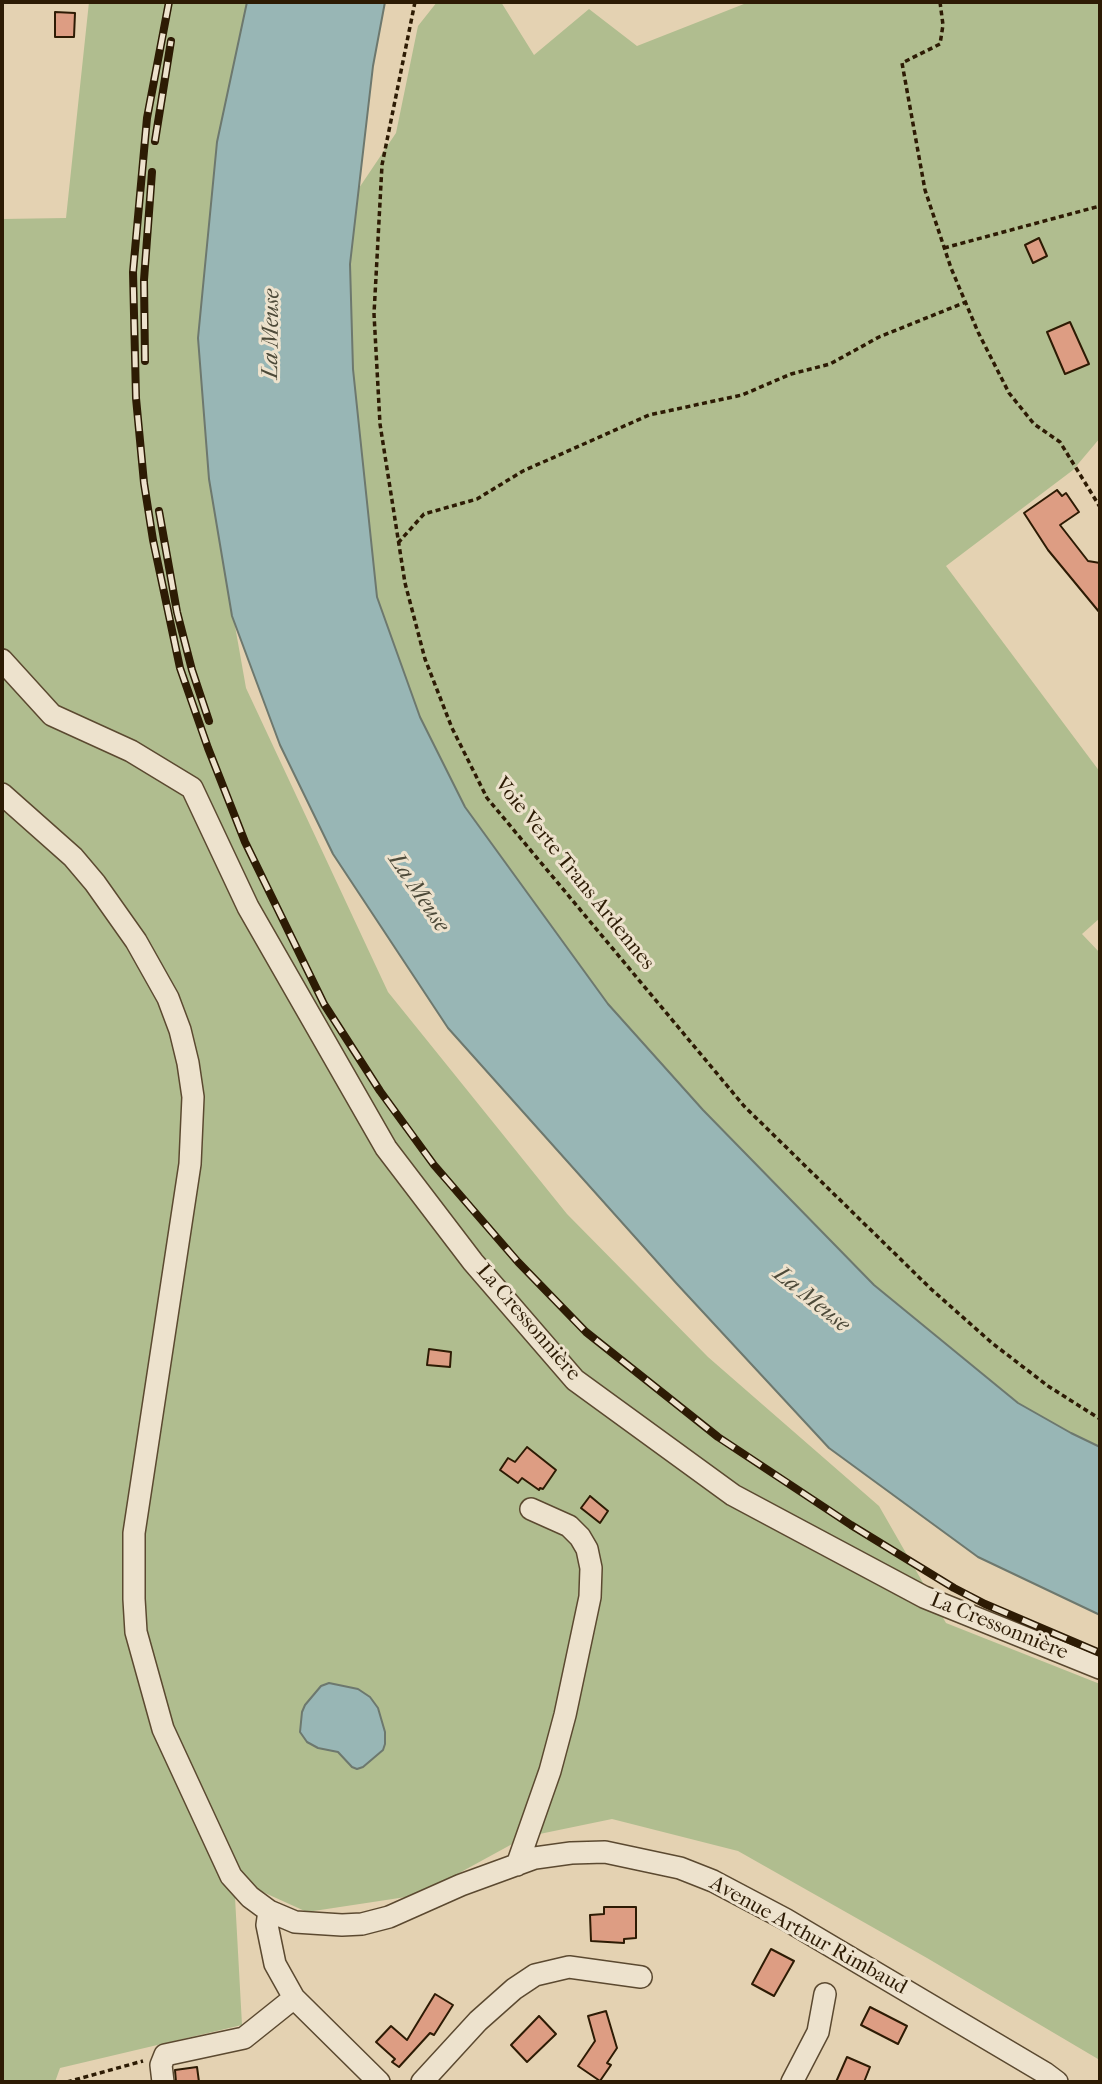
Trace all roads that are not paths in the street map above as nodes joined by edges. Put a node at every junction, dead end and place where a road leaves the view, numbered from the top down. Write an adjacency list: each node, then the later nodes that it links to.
1 (2, 660): 4 (street, La Cressonnière)
2 (2, 794): 6 (street, Avenue Arthur Rimbaud)
3 (531, 1509): 5 (street)
4 (1100, 1668)
5 (517, 1865): 6 (street, Avenue Arthur Rimbaud); 14 (street, Avenue Arthur Rimbaud)
6 (269, 1911): 9 (street)
7 (641, 1977): 12 (street)
8 (825, 1994): 13 (street)
9 (294, 1998): 10 (street); 11 (street)
10 (163, 2082)
11 (379, 2082)
12 (422, 2082)
13 (792, 2082)
14 (1057, 2082)

